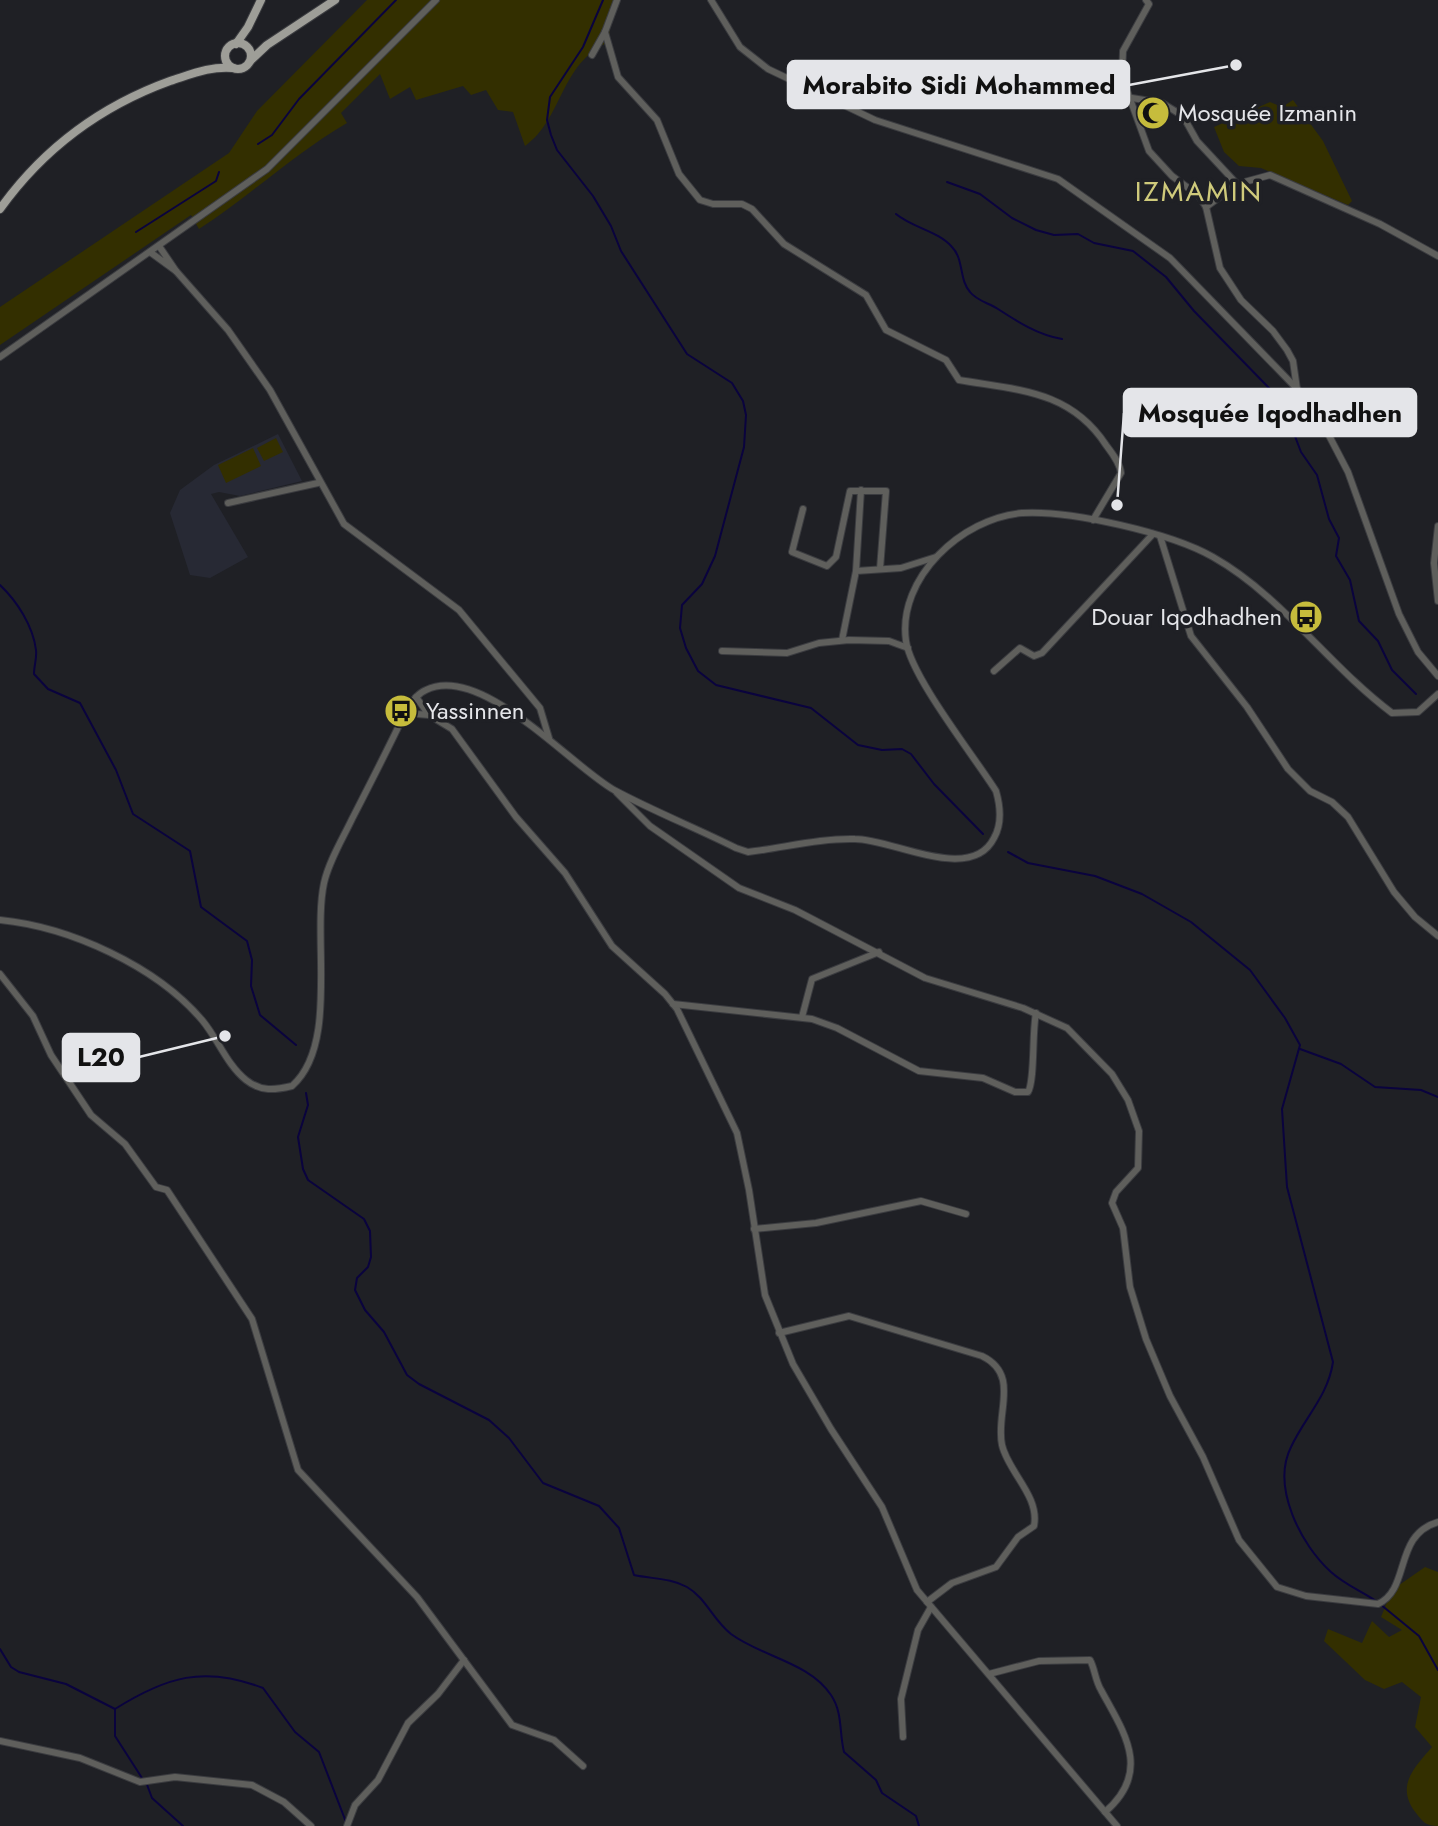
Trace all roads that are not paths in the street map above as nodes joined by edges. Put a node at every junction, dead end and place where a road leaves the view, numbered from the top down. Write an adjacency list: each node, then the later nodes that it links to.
1 (261, 0): 7 (main road)
2 (335, 0): 10 (main road)
3 (436, 0): 21 (street)
4 (617, 0): 8 (street)
5 (710, 0): 26 (street)
6 (1146, 0): 17 (street)
7 (248, 27): 9 (main road); 11 (main road)
8 (605, 32): 13 (street); 31 (street)
9 (236, 44): 11 (main road); 12 (main road)
10 (267, 45): 11 (main road); 14 (main road)
11 (247, 47): 14 (main road)
12 (226, 52): 15 (main road); 16 (main road)
13 (592, 55)
14 (251, 60): 16 (main road)
15 (209, 68): 16 (main road); 20 (main road)
16 (233, 68)
17 (1132, 98): 18 (street); 19 (street)
18 (1237, 184): 19 (street); 23 (street)
19 (1206, 207): 26 (street)
20 (0, 209)
21 (159, 246): 22 (street); 24 (street)
22 (150, 252): 24 (street); 25 (street)
23 (1438, 257)
24 (176, 271): 27 (street)
25 (0, 357)
26 (1297, 389): 42 (street)
27 (318, 483): 29 (street); 47 (street)
28 (861, 490): 30 (street); 35 (street); 36 (street)
29 (228, 502)
30 (803, 509)
31 (1093, 520): 33 (street); 34 (street)
32 (1438, 526): 37 (street)
33 (1156, 535): 41 (street); 43 (street); 50 (street)
34 (936, 557): 35 (street); 39 (street)
35 (880, 569): 36 (street)
36 (856, 571): 38 (street)
37 (1438, 601)
38 (842, 640): 39 (street); 40 (street)
39 (908, 648): 48 (street)
40 (722, 651)
41 (994, 671)
42 (1438, 676)
43 (1438, 694)
44 (416, 697): 45 (street); 46 (street); 47 (street)
45 (405, 713): 46 (street); 49 (street)
46 (429, 715): 53 (street)
47 (549, 740): 48 (street)
48 (613, 789): 51 (street)
49 (0, 920)
50 (1438, 936)
51 (879, 952): 54 (street); 55 (street)
52 (0, 974): 61 (street)
53 (673, 1004): 55 (street); 57 (street)
54 (1036, 1013): 55 (street); 59 (street)
55 (802, 1017)
56 (966, 1214): 57 (street)
57 (754, 1229): 58 (street)
58 (779, 1333): 60 (street); 60 (street)
59 (1438, 1521)
60 (929, 1604): 62 (street); 63 (street)
61 (464, 1660): 65 (street); 67 (street)
62 (989, 1674): 66 (street); 66 (street)
63 (904, 1737)
64 (0, 1741): 68 (street)
65 (583, 1766)
66 (1105, 1812): 69 (street)
67 (348, 1823)
68 (311, 1826)
69 (1118, 1826)

